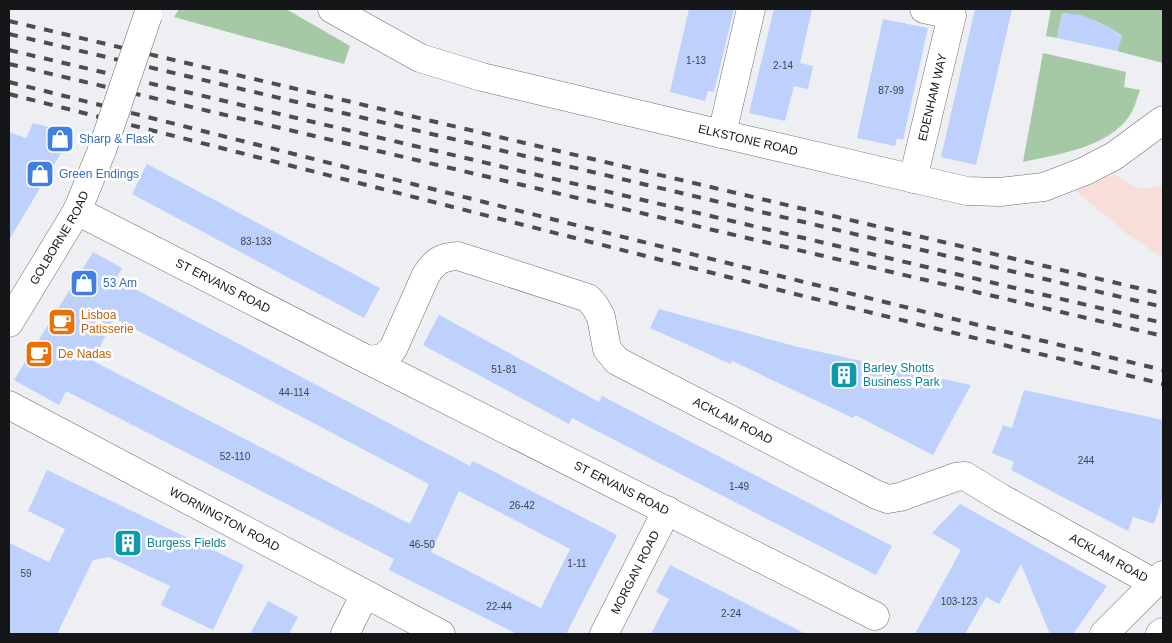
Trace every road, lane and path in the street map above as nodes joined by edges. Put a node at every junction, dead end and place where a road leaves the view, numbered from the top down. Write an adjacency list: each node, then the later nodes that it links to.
1 (332, 9): 7 (street, ELKSTONE ROAD)
2 (752, 9): 7 (street)
3 (924, 9): 5 (street, EDENHAM WAY)
4 (149, 12): 9 (street, GOLBORNE ROAD, bridge)
5 (953, 12): 8 (street, EDENHAM WAY)
6 (1163, 120): 8 (street, ELKSTONE ROAD)
7 (722, 134): 8 (street, ELKSTONE ROAD)
8 (913, 179)
9 (77, 211): 10 (street, GOLBORNE ROAD); 11 (street, ST ERVANS ROAD)
10 (9, 323)
11 (376, 359): 13 (street, ST ERVANS ROAD); 14 (street, ACKLAM ROAD)
12 (9, 405): 15 (street, WORNINGTON ROAD)
13 (666, 510): 16 (street, ST ERVANS ROAD); 19 (street, MORGAN ROAD)
14 (1159, 579): 20 (street, ACKLAM ROAD)
15 (365, 594): 17 (street); 18 (street, WORNINGTON ROAD)
16 (875, 616)
17 (345, 634)
18 (441, 634)
19 (604, 634)
20 (1104, 634)

